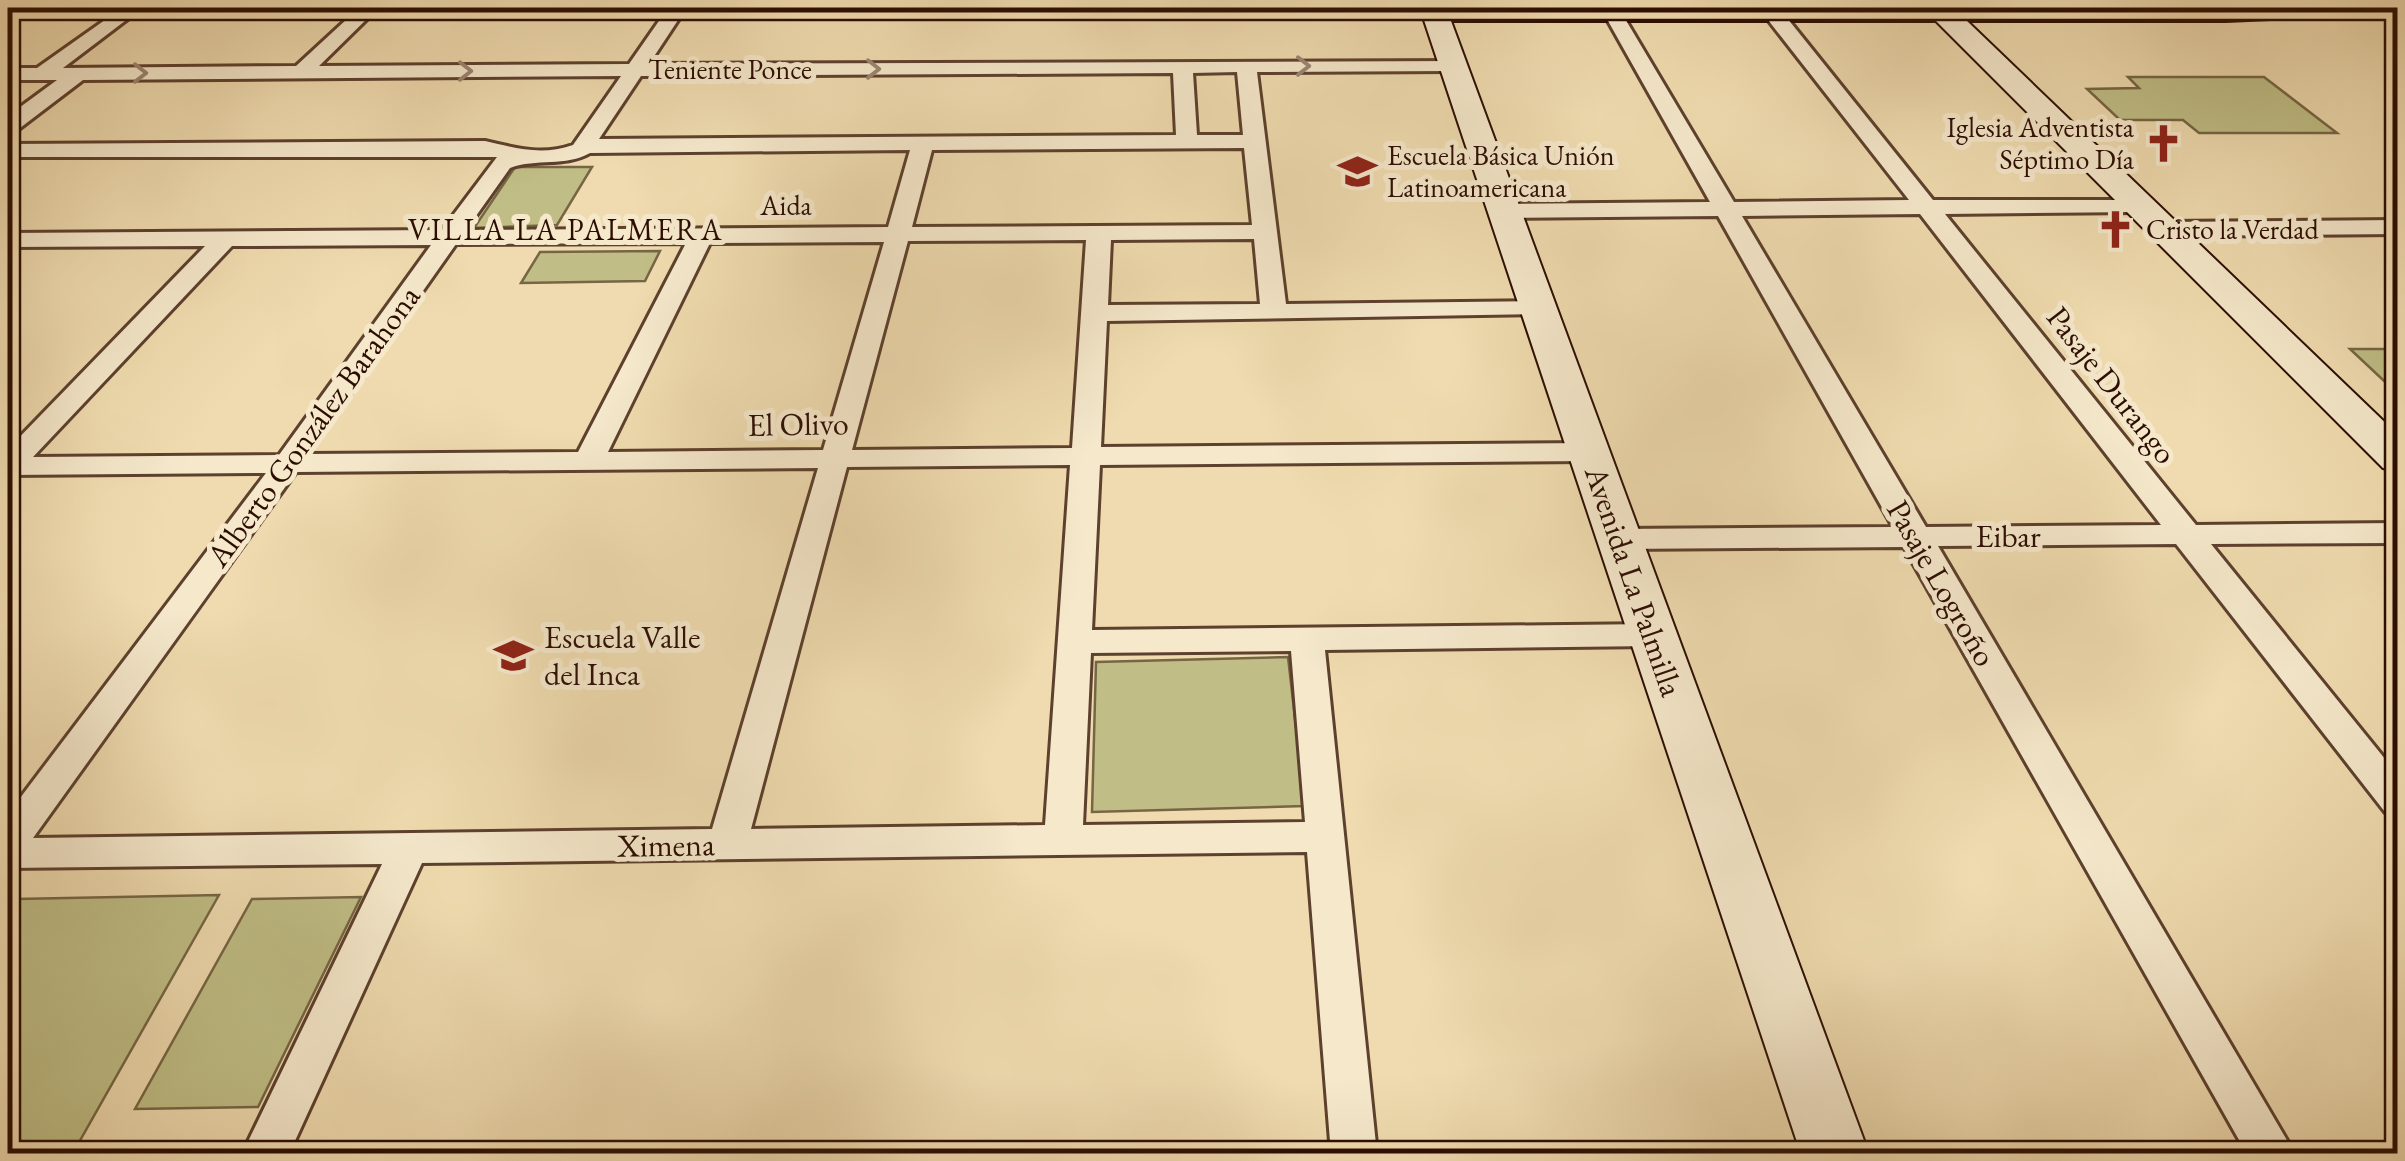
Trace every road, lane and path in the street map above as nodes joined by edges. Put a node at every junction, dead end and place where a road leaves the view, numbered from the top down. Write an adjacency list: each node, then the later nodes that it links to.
1 (133, 8): 16 (street)
2 (370, 8): 14 (street)
3 (677, 8): 13 (street)
4 (2341, 8): 5 (street)
5 (1940, 9): 9 (street); 28 (street)
6 (1434, 10): 8 (street); 10 (street, Avenida La Palmilla)
7 (1706, 10): 8 (street); 9 (street)
8 (1612, 12): 26 (street, Pasaje Logroño)
9 (1772, 12): 25 (street, Pasaje Durango)
10 (1453, 65): 11 (street, Teniente Ponce, one-way to 10); 27 (street, Avenida La Palmilla)
11 (1246, 66): 12 (street, Teniente Ponce); 19 (street)
12 (1183, 67): 13 (street, Teniente Ponce, one-way to 12); 20 (street)
13 (635, 70): 14 (street, Teniente Ponce, one-way to 13); 22 (street)
14 (301, 72): 17 (street, Teniente Ponce, one-way to 14)
15 (8, 74): 16 (street, Teniente Ponce)
16 (41, 74): 17 (street, Teniente Ponce)
17 (78, 74): 18 (street)
18 (8, 126)
19 (1255, 141): 20 (street); 30 (street)
20 (1187, 142): 21 (street)
21 (923, 144): 22 (street); 32 (street)
22 (585, 146): 24 (street)
23 (8, 150): 24 (street)
24 (512, 159): 34 (street, Alberto González Barahona)
25 (1926, 207): 26 (street); 28 (street); 48 (street, Pasaje Durango)
26 (1726, 209): 27 (street); 49 (street, Pasaje Logroño)
27 (1504, 211): 37 (street, Avenida La Palmilla)
28 (2151, 217): 29 (street); 43 (street)
29 (2398, 227)
30 (1265, 232): 31 (street, Aida); 38 (street)
31 (1099, 233): 32 (street, Aida); 39 (street)
32 (898, 234): 33 (street, Aida); 42 (street)
33 (702, 235): 34 (street, Aida); 44 (street)
34 (450, 237): 35 (street, Aida); 45 (street, Alberto González Barahona)
35 (226, 238): 36 (street, Aida); 46 (street)
36 (13, 244)
37 (1538, 309): 38 (street); 40 (street, Avenida La Palmilla)
38 (1274, 311): 39 (street)
39 (1094, 313): 41 (street)
40 (1588, 452): 41 (street, El Olivo); 50 (street, Avenida La Palmilla)
41 (1085, 456): 42 (street, El Olivo); 53 (street)
42 (835, 458): 44 (street, El Olivo); 58 (street)
43 (2398, 459)
44 (589, 460): 45 (street, El Olivo)
45 (288, 463): 46 (street, El Olivo); 57 (street, Alberto González Barahona)
46 (8, 466)
47 (2398, 533): 48 (street, Eibar)
48 (2186, 534): 49 (street, Eibar); 54 (street, Pasaje Durango)
49 (1915, 537): 50 (street, Eibar); 64 (street, Pasaje Logroño)
50 (1620, 539): 51 (street, Avenida La Palmilla)
51 (1653, 635): 52 (street); 63 (street, Avenida La Palmilla)
52 (1306, 639): 53 (street); 55 (street)
53 (1074, 642): 56 (street)
54 (2398, 802)
55 (1325, 837): 56 (street, Ximena); 62 (street)
56 (1063, 840): 58 (street, Ximena)
57 (8, 842)
58 (727, 844): 59 (street, Ximena)
59 (409, 848): 60 (street, Ximena); 61 (street)
60 (8, 854)
61 (266, 1154)
62 (1354, 1154)
63 (1835, 1154)
64 (2272, 1154)

